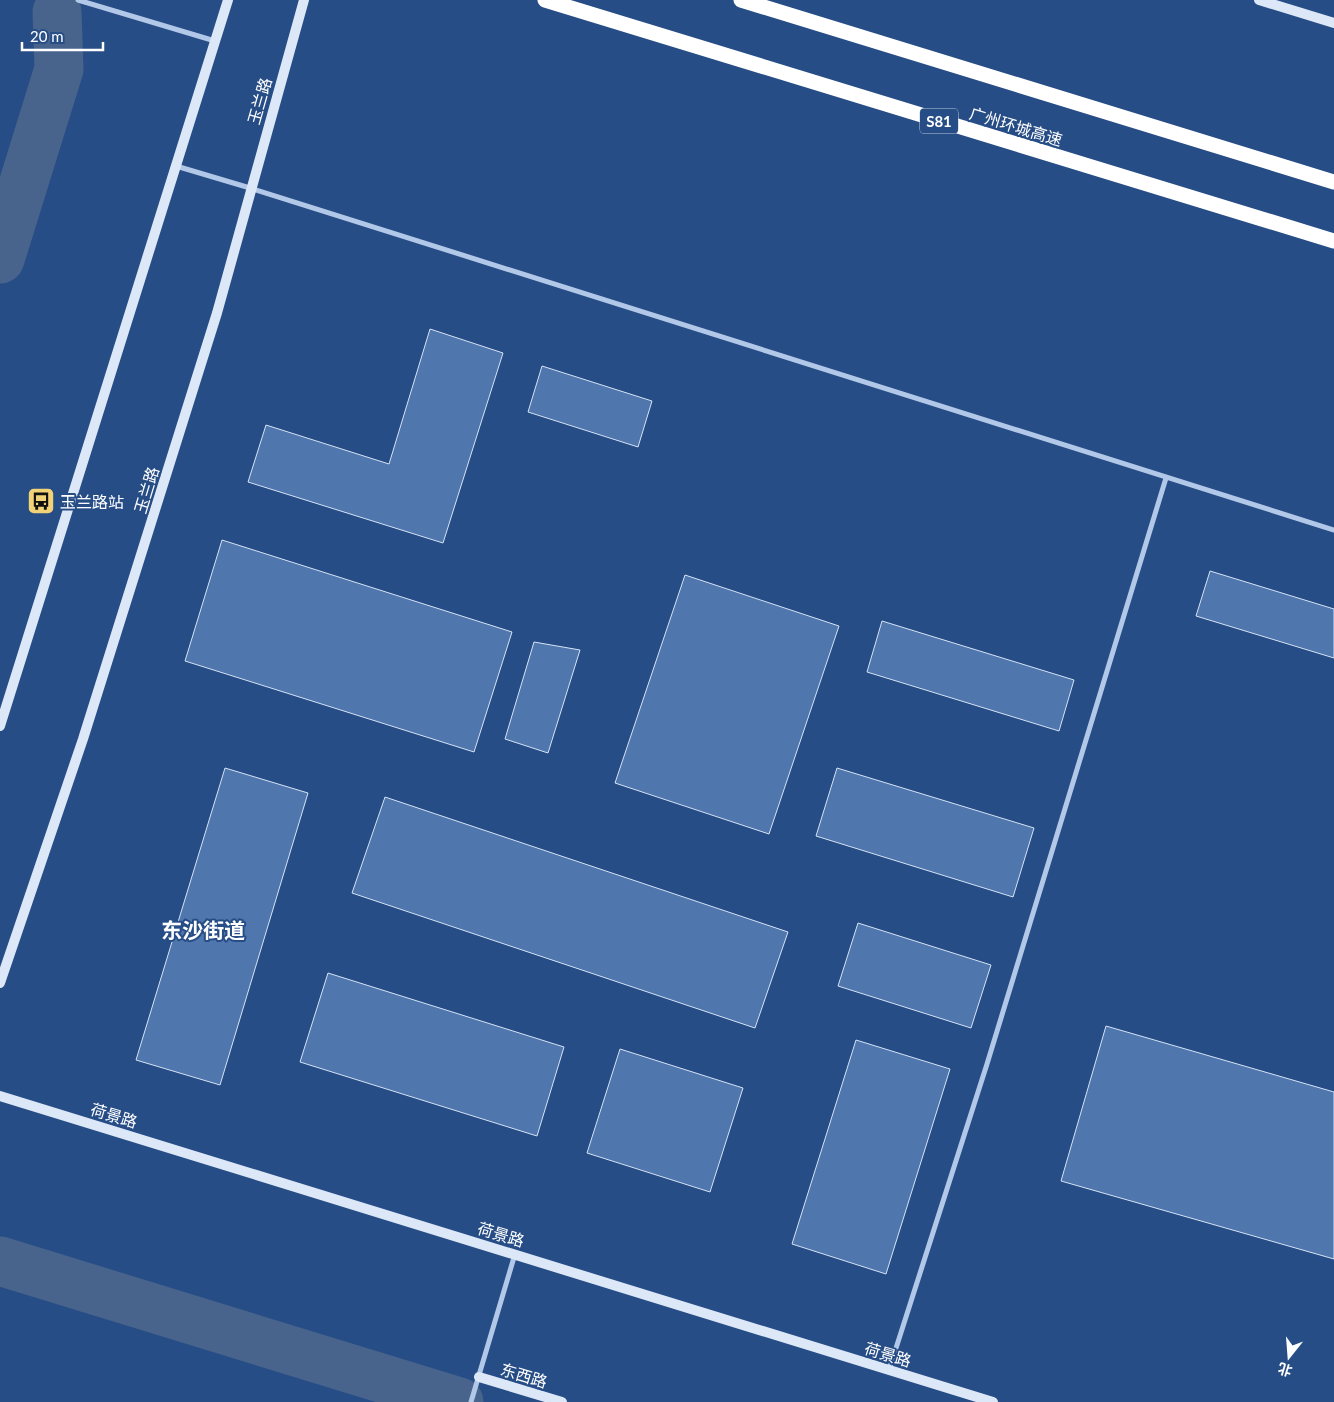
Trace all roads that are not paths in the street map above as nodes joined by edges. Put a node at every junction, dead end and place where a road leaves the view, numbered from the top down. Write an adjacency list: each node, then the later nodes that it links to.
1 (78, 0): 8 (street)
2 (228, 0): 8 (street)
3 (304, 0): 11 (street, 玉兰路)
4 (545, 0): 12 (highway, 广州环城高速 / S81)
5 (741, 0): 10 (highway)
6 (1259, 0): 7 (street)
7 (1334, 23)
8 (215, 42): 9 (street)
9 (176, 166): 11 (street); 15 (street)
10 (1334, 182)
11 (250, 188): 13 (street); 16 (street, 玉兰路)
12 (1334, 241)
13 (1166, 478): 14 (street); 19 (street)
14 (1334, 530)
15 (0, 726)
16 (0, 983)
17 (0, 1096): 18 (street, 荷景路)
18 (515, 1254): 19 (street, 荷景路); 20 (street)
19 (889, 1370): 23 (street, 荷景路)
20 (478, 1378): 21 (street); 22 (street, 东西路)
21 (471, 1402)
22 (562, 1402)
23 (993, 1402)

